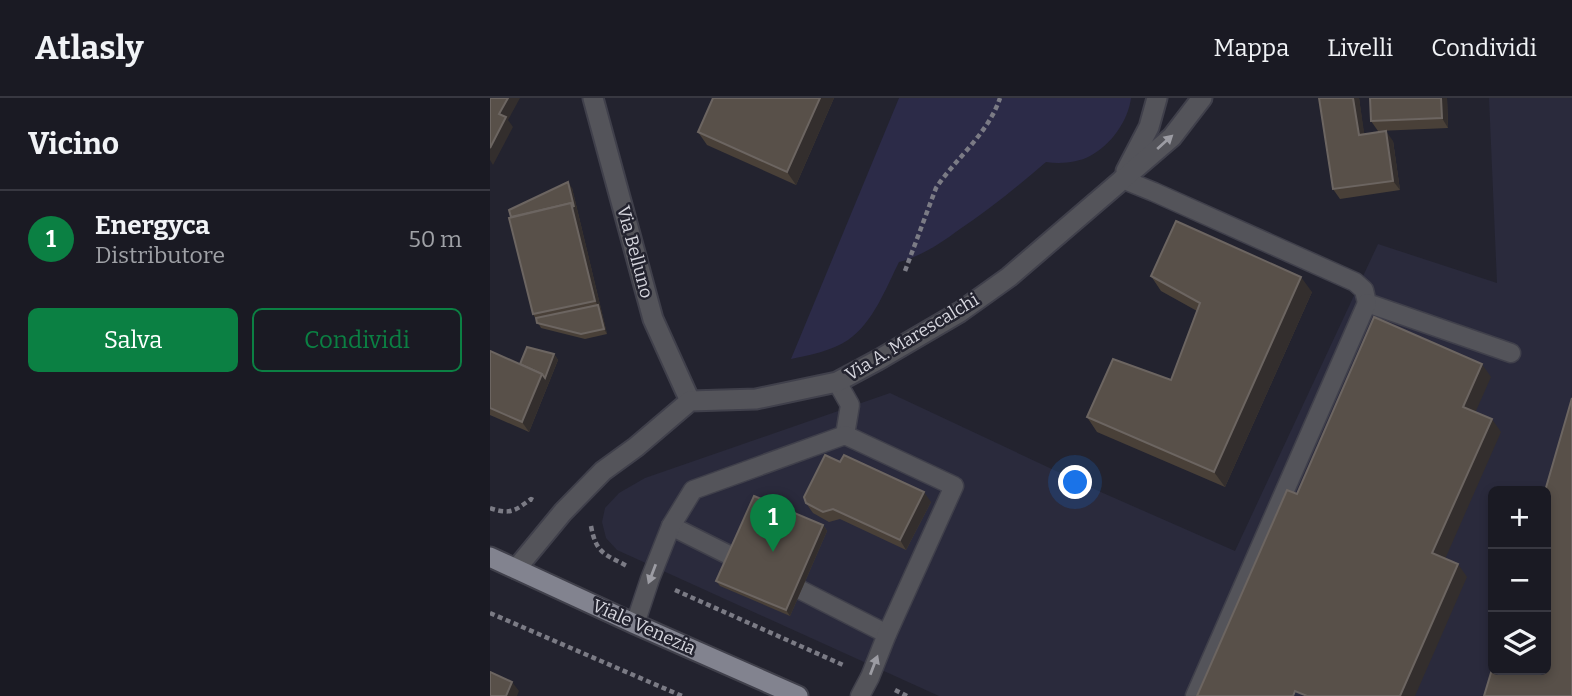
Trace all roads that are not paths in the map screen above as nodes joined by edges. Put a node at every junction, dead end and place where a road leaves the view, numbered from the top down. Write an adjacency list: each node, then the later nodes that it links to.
1 (593, 98): 8 (street, Via Belluno)
2 (1157, 98): 4 (street, Via A. Marescalchi)
3 (1202, 98): 4 (street, one-way to 3)
4 (1122, 180): 5 (lane); 7 (street, Via A. Marescalchi)
5 (1367, 303): 6 (lane); 17 (lane)
6 (1511, 354)
7 (837, 382): 8 (street, Via A. Marescalchi); 9 (lane)
8 (690, 401): 12 (street)
9 (845, 435): 10 (lane); 14 (lane)
10 (671, 526): 13 (lane, one-way to 13); 14 (lane)
11 (490, 557): 12 (main road, Viale Venezia)
12 (516, 569): 13 (main road, Viale Venezia)
13 (635, 624): 15 (main road, Viale Venezia)
14 (887, 634): 16 (lane, one-way to 14)
15 (798, 696)
16 (860, 696)
17 (1195, 696)

